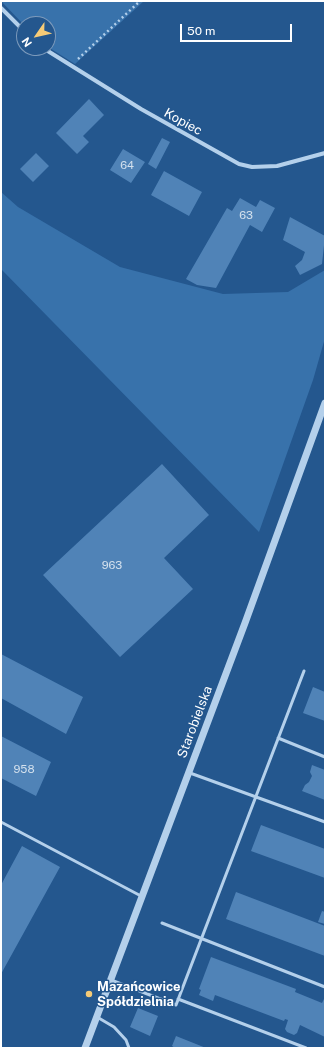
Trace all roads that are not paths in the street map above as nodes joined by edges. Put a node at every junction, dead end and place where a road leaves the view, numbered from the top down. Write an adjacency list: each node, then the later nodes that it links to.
1 (1, 8): 2 (street)
2 (16, 24)
3 (55, 56): 4 (street, Kopiec)
4 (325, 153)
5 (325, 403): 9 (street, Starobielska)
6 (304, 671): 7 (lane)
7 (278, 738): 8 (lane); 10 (lane)
8 (325, 756)
9 (189, 772): 10 (lane); 13 (street, Starobielska)
10 (256, 797): 12 (lane); 15 (lane)
11 (1, 822): 13 (lane)
12 (325, 822)
13 (143, 897): 16 (street, Starobielska)
14 (162, 923): 15 (lane)
15 (201, 940): 17 (lane); 18 (lane)
16 (111, 980): 18 (lane); 19 (street, Starobielska)
17 (325, 987)
18 (178, 999): 22 (lane)
19 (97, 1017): 20 (street, Starobielska); 21 (lane)
20 (85, 1048)
21 (129, 1048)
22 (306, 1048)

